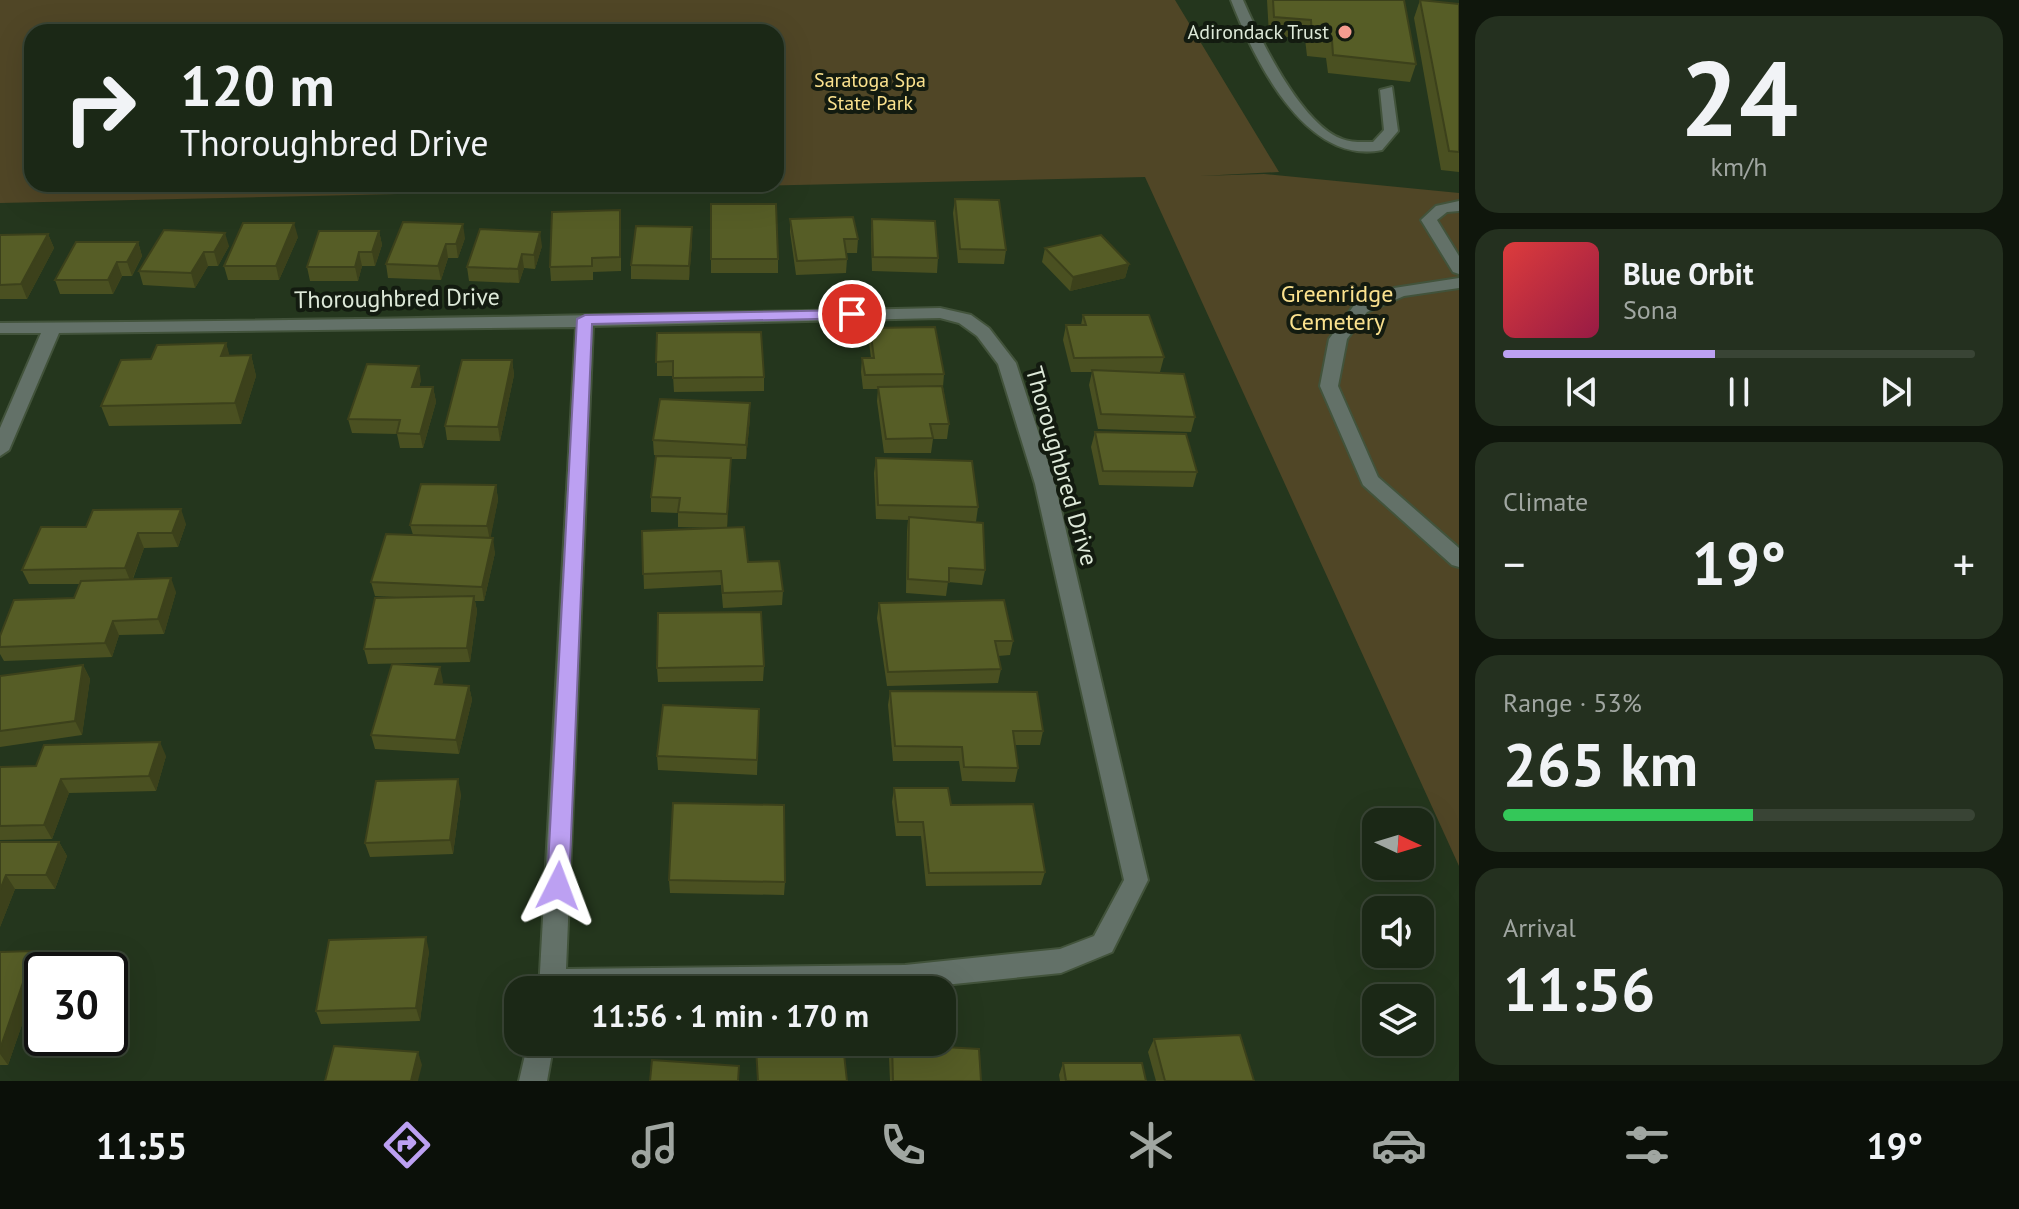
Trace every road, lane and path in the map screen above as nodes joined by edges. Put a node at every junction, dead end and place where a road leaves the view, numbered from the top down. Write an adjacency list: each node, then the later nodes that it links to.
1 (1237, 0): 2 (street)
2 (1387, 90)
3 (1459, 206): 4 (street)
4 (1459, 269)
5 (1459, 283): 10 (street)
6 (585, 319): 7 (street, Thoroughbred Drive); 11 (street); 12 (street, Thoroughbred Drive)
7 (53, 326): 8 (street, Thoroughbred Drive); 9 (street)
8 (0, 328)
9 (0, 450)
10 (1459, 560)
11 (552, 976)
12 (915, 976)
13 (538, 1056): 14 (street)
14 (533, 1081)

